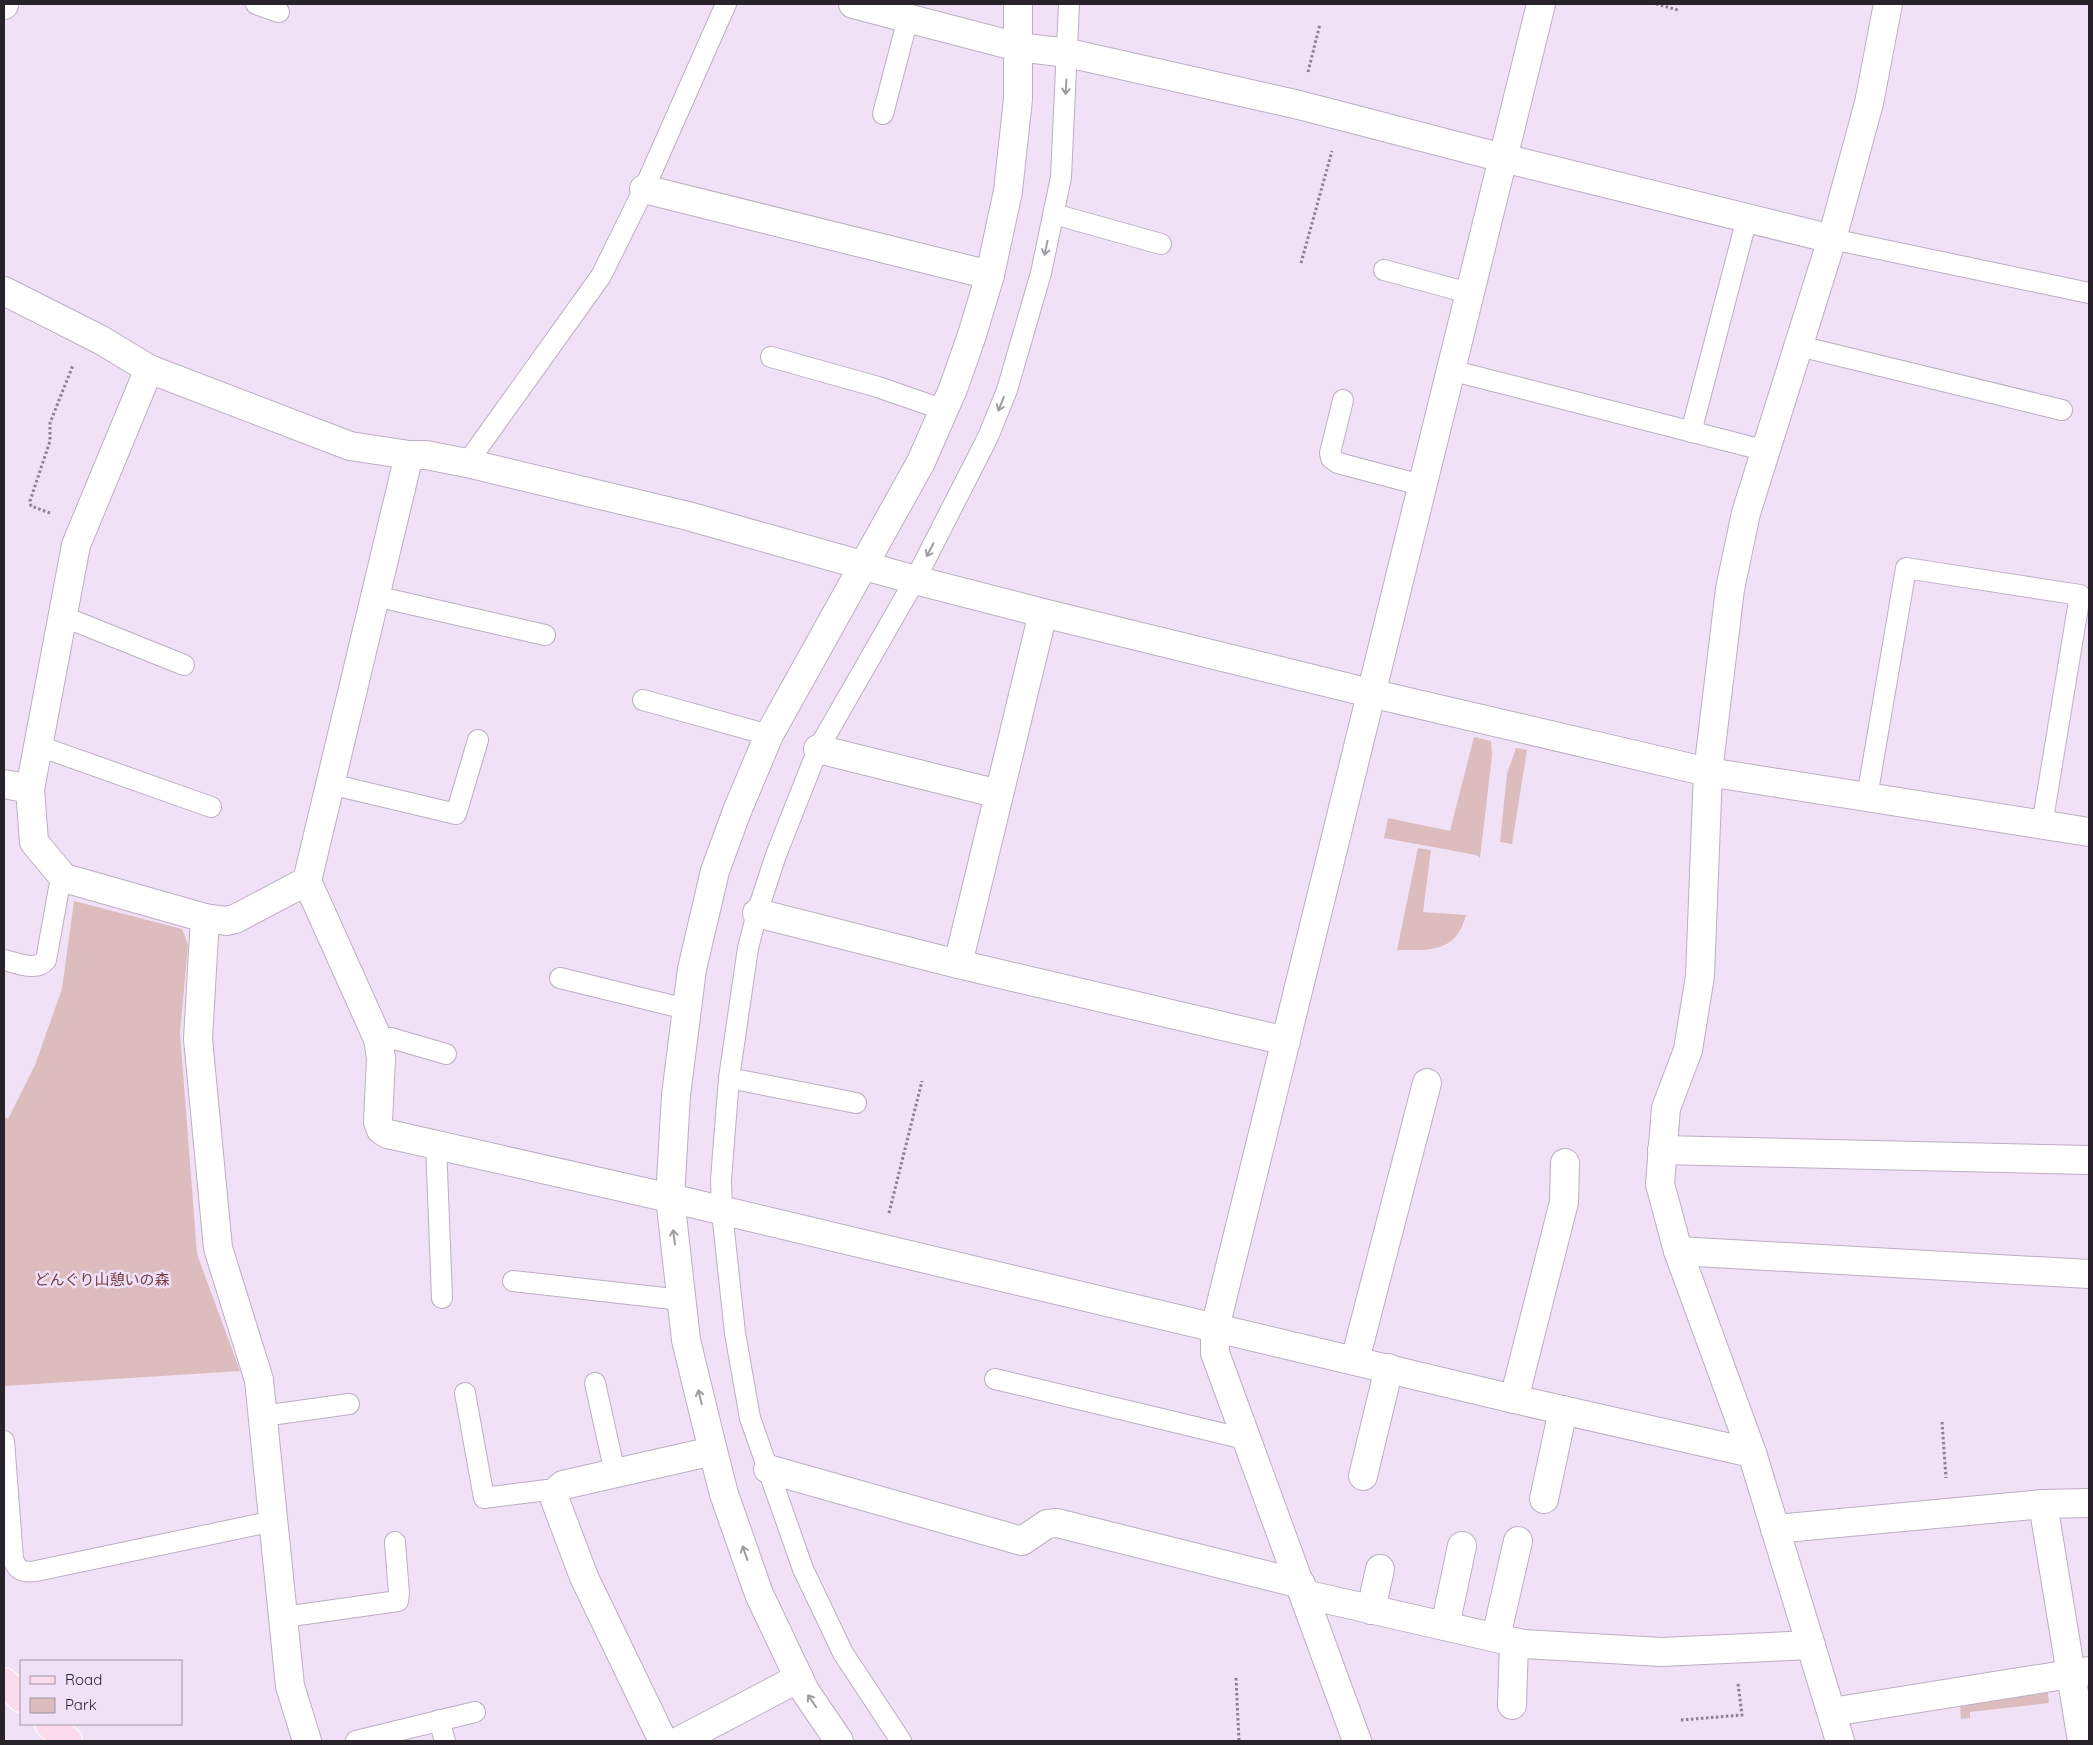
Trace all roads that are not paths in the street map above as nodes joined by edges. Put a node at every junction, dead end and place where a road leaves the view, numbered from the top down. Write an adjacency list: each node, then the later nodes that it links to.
1 (256, 4): 8 (lane)
2 (726, 4): 14 (lane)
3 (853, 4): 9 (street)
4 (1018, 4): 10 (street)
5 (1069, 4): 11 (lane)
6 (1541, 4): 13 (street)
7 (1888, 4): 17 (street)
8 (279, 12)
9 (908, 18): 10 (street); 12 (lane)
10 (1018, 47): 11 (street); 20 (street)
11 (1068, 53): 13 (street); 15 (lane, one-way to 15)
12 (883, 114)
13 (1502, 158): 16 (street); 22 (street)
14 (644, 189): 20 (street); 34 (lane)
15 (1054, 214): 18 (lane); 37 (lane, one-way to 37)
16 (1747, 218): 17 (street); 31 (lane)
17 (1832, 239): 23 (lane); 24 (street)
18 (1161, 244)
19 (1384, 270): 22 (lane)
20 (990, 275): 29 (street)
21 (4, 291): 26 (street)
22 (1469, 293): 27 (street)
23 (2089, 293)
24 (1799, 346): 30 (lane); 32 (street)
25 (771, 357): 29 (lane)
26 (149, 369): 33 (street); 40 (street)
27 (1450, 370): 31 (lane); 35 (street)
28 (1343, 400): 35 (lane)
29 (944, 410): 36 (street)
30 (2062, 410)
31 (1692, 432): 32 (lane)
32 (1767, 451): 49 (street)
33 (409, 455): 34 (street); 38 (street)
34 (467, 463): 36 (street)
35 (1421, 485): 43 (street)
36 (864, 565): 37 (street); 45 (street)
37 (914, 580): 39 (street); 48 (lane)
38 (375, 596): 41 (lane); 51 (street)
39 (1043, 612): 43 (street); 53 (street)
40 (62, 616): 42 (lane); 47 (street)
41 (545, 635)
42 (184, 665)
43 (1370, 693): 49 (street); 67 (street)
44 (643, 700): 45 (lane)
45 (769, 735): 65 (street)
46 (478, 740): 51 (lane)
47 (39, 746): 52 (street); 55 (lane)
48 (818, 750): 53 (street); 60 (lane)
49 (1708, 772): 54 (street); 73 (street)
50 (4, 784): 52 (street)
51 (330, 784): 59 (street)
52 (30, 790): 58 (street)
53 (999, 794): 63 (street)
54 (1867, 798): 56 (street); 56 (lane)
55 (211, 807)
56 (2042, 825): 57 (street)
57 (2089, 832)
58 (64, 878): 61 (street); 62 (lane)
59 (307, 881): 61 (street); 66 (street)
60 (757, 914): 63 (street); 69 (lane)
61 (205, 918): 92 (street)
62 (4, 960)
63 (958, 964): 67 (street)
64 (560, 978): 65 (lane)
65 (686, 1009): 76 (street)
66 (378, 1039): 68 (lane); 72 (street)
67 (1286, 1041): 83 (street)
68 (446, 1054)
69 (729, 1078): 71 (lane); 77 (lane)
70 (1426, 1083): 84 (street)
71 (856, 1103)
72 (436, 1144): 76 (street); 81 (lane)
73 (1662, 1150): 74 (street); 78 (street)
74 (2089, 1160)
75 (1565, 1163): 89 (street)
76 (670, 1198): 77 (street); 82 (street, one-way to 76)
77 (722, 1212): 83 (street); 97 (lane)
78 (1678, 1250): 79 (street); 96 (street)
79 (2089, 1274)
80 (513, 1281): 82 (lane)
81 (442, 1298)
82 (682, 1300): 95 (street, one-way to 82)
83 (1215, 1328): 84 (street); 93 (street)
84 (1355, 1360): 85 (street)
85 (1389, 1368): 89 (street); 99 (street)
86 (994, 1378): 93 (lane)
87 (595, 1383): 98 (lane)
88 (465, 1393): 100 (lane)
89 (1514, 1399): 91 (street)
90 (349, 1404): 92 (lane)
91 (1563, 1410): 96 (street); 101 (street)
92 (263, 1416): 104 (street)
93 (1246, 1439): 110 (street)
94 (4, 1441): 104 (lane)
95 (713, 1451): 98 (street); 117 (street, one-way to 95)
96 (1752, 1453): 105 (street)
97 (768, 1470): 110 (street); 132 (lane)
98 (615, 1473): 100 (street)
99 (1363, 1476)
100 (555, 1492): 129 (street)
101 (1544, 1499)
102 (2089, 1503): 103 (street)
103 (2043, 1504): 105 (street); 116 (street)
104 (274, 1521): 112 (street)
105 (1775, 1529): 115 (street)
106 (1518, 1541): 114 (street)
107 (395, 1542): 112 (lane)
108 (1462, 1546): 113 (street)
109 (1380, 1569): 111 (street)
110 (1302, 1589): 111 (street); 133 (street)
111 (1371, 1610): 113 (street)
112 (284, 1617): 126 (street)
113 (1445, 1626): 114 (street)
114 (1505, 1640): 115 (street); 120 (street)
115 (1811, 1645): 122 (street)
116 (2080, 1672): 122 (street); 135 (street)
117 (799, 1678): 130 (street); 131 (street, one-way to 117)
118 (4, 1682): 119 (main road)
119 (20, 1697)
120 (1512, 1704)
121 (475, 1712): 123 (lane)
122 (1832, 1712): 134 (street)
123 (439, 1720): 127 (lane); 128 (lane)
124 (50, 1725): 125 (main road)
125 (68, 1741)
126 (308, 1741)
127 (356, 1741)
128 (446, 1741)
129 (663, 1741)
130 (679, 1741)
131 (839, 1741)
132 (901, 1741)
133 (1357, 1741)
134 (1840, 1741)
135 (2082, 1741)

